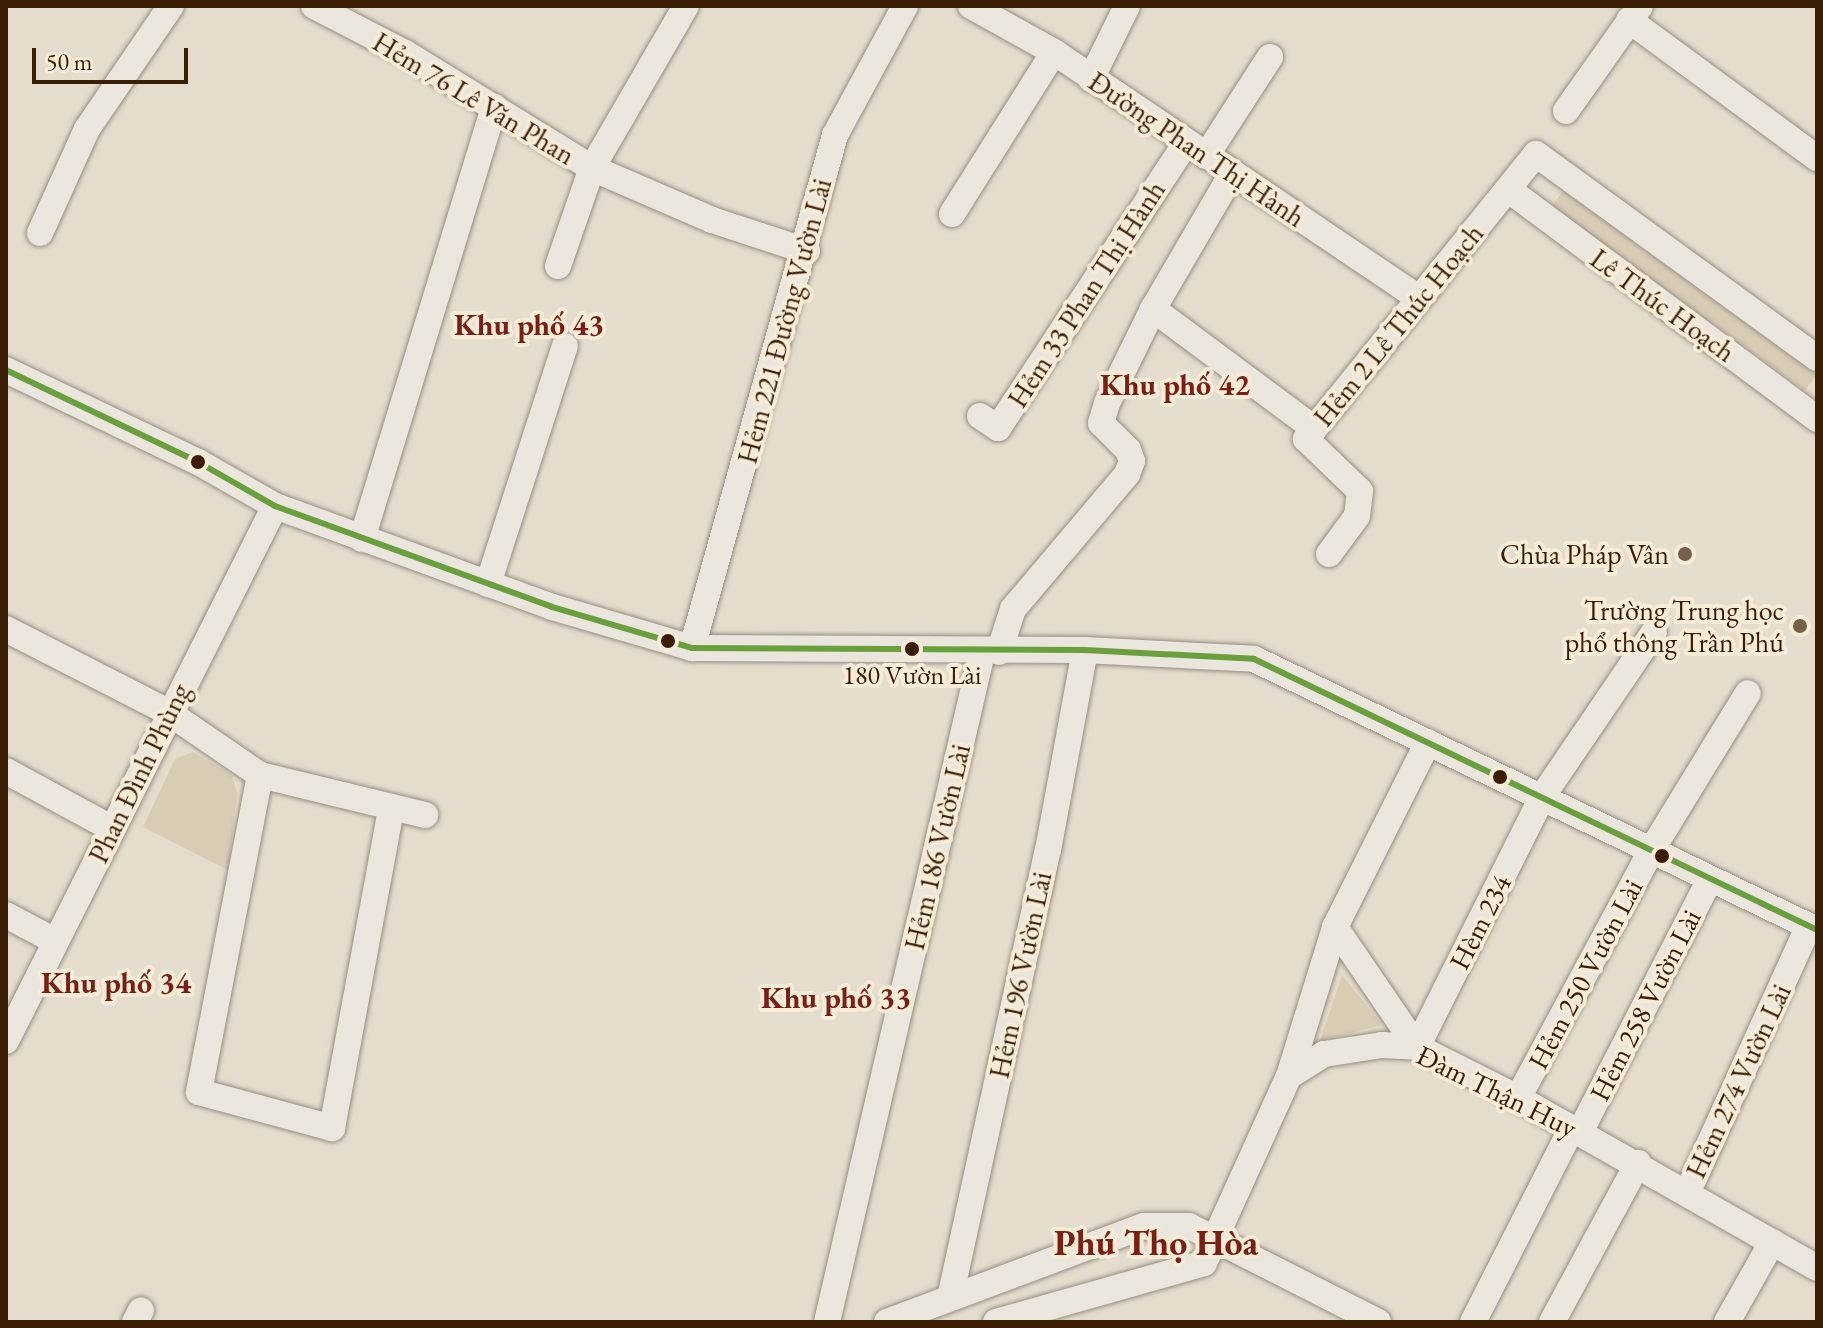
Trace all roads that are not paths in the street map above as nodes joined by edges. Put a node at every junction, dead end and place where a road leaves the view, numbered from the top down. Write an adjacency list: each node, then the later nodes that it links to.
1 (171, 6): 19 (street)
2 (314, 6): 11 (street, Hẻm 76 Lê Văn Phan)
3 (686, 6): 15 (street)
4 (905, 6): 20 (street, Hẻm 221 Đường Vườn Lài)
5 (971, 6): 8 (street, Đường Phan Thị Hành)
6 (1127, 6): 10 (street)
7 (1634, 13): 12 (street); 14 (street)
8 (1054, 52): 10 (street, Đường Phan Thị Hành); 18 (street)
9 (1270, 57): 13 (street)
10 (1091, 79): 13 (street, Đường Phan Thị Hành)
11 (494, 107): 15 (street, Hẻm 76 Lê Văn Phan); 31 (street)
12 (1566, 111)
13 (1196, 149): 17 (street, Đường Phan Thị Hành); 27 (street, Hẻm 33 Phan Thị Hành)
14 (1817, 158)
15 (592, 168): 20 (street, Hẻm 76 Lê Văn Phan); 21 (street)
16 (1523, 171): 22 (street, Hẻm 2 Lê Thúc Hoạch); 25 (street, Lê Thúc Hoạch); 28 (street, Lê Thúc Hoạch)
17 (1232, 174): 22 (street, Đường Phan Thị Hành); 23 (street)
18 (952, 214)
19 (40, 233)
20 (807, 251): 36 (street, Hẻm 221 Đường Vườn Lài)
21 (558, 266)
22 (1419, 298): 29 (street, Hẻm 2 Lê Thúc Hoạch)
23 (1153, 309): 29 (street); 38 (street, Hẻm 186 Vườn Lài)
24 (565, 346): 33 (street)
25 (1817, 358)
26 (6, 370): 30 (street)
27 (980, 416)
28 (1817, 419)
29 (1313, 428): 32 (street, Hẻm 2 Lê Thúc Hoạch)
30 (275, 506): 31 (street); 40 (street, Phan Đình Phùng)
31 (362, 539): 33 (street)
32 (1329, 554)
33 (488, 584): 36 (street)
34 (6, 629): 40 (street)
35 (1654, 632): 44 (street, Hèm 234)
36 (692, 648): 38 (street)
37 (1085, 650): 38 (street); 41 (street); 64 (street, Hẻm 196 Vườn Lài)
38 (990, 653): 65 (street, Hẻm 186 Vườn Lài)
39 (1748, 693): 48 (street, Hẻm 250 Vườn Lài)
40 (168, 712): 43 (street); 47 (street, Phan Đình Phùng)
41 (1428, 742): 44 (street); 51 (street)
42 (6, 771): 47 (street)
43 (260, 775): 45 (street); 45 (street)
44 (1542, 797): 48 (street); 55 (street, Hèm 234)
45 (391, 810): 46 (street)
46 (425, 815)
47 (111, 828): 53 (street, Phan Đình Phùng)
48 (1651, 851): 49 (street); 57 (street, Hẻm 250 Vườn Lài)
49 (1710, 879): 52 (street); 58 (street, Hẻm 258 Vườn Lài)
50 (6, 915): 53 (street)
51 (1335, 927): 55 (street); 56 (street)
52 (1813, 928): 60 (street, Hẻm 274 Vườn Lài)
53 (55, 941): 54 (street, Phan Đình Phùng)
54 (6, 1041)
55 (1417, 1047): 56 (street, Đàm Thận Huy); 57 (street, Đàm Thận Huy)
56 (1289, 1076): 61 (street)
57 (1518, 1098): 58 (street, Đàm Thận Huy)
58 (1576, 1130): 59 (street, Đàm Thận Huy); 69 (street, Hẻm 258 Vườn Lài)
59 (1638, 1163): 60 (street, Đàm Thận Huy); 70 (street)
60 (1688, 1191): 62 (street, Đàm Thận Huy)
61 (1217, 1235): 64 (street); 67 (street); 68 (street)
62 (1772, 1242): 63 (street, Đàm Thận Huy); 71 (street)
63 (1817, 1268)
64 (950, 1298): 66 (street)
65 (827, 1322)
66 (887, 1322)
67 (996, 1322)
68 (1378, 1322)
69 (1473, 1322)
70 (1552, 1322)
71 (1727, 1322)

